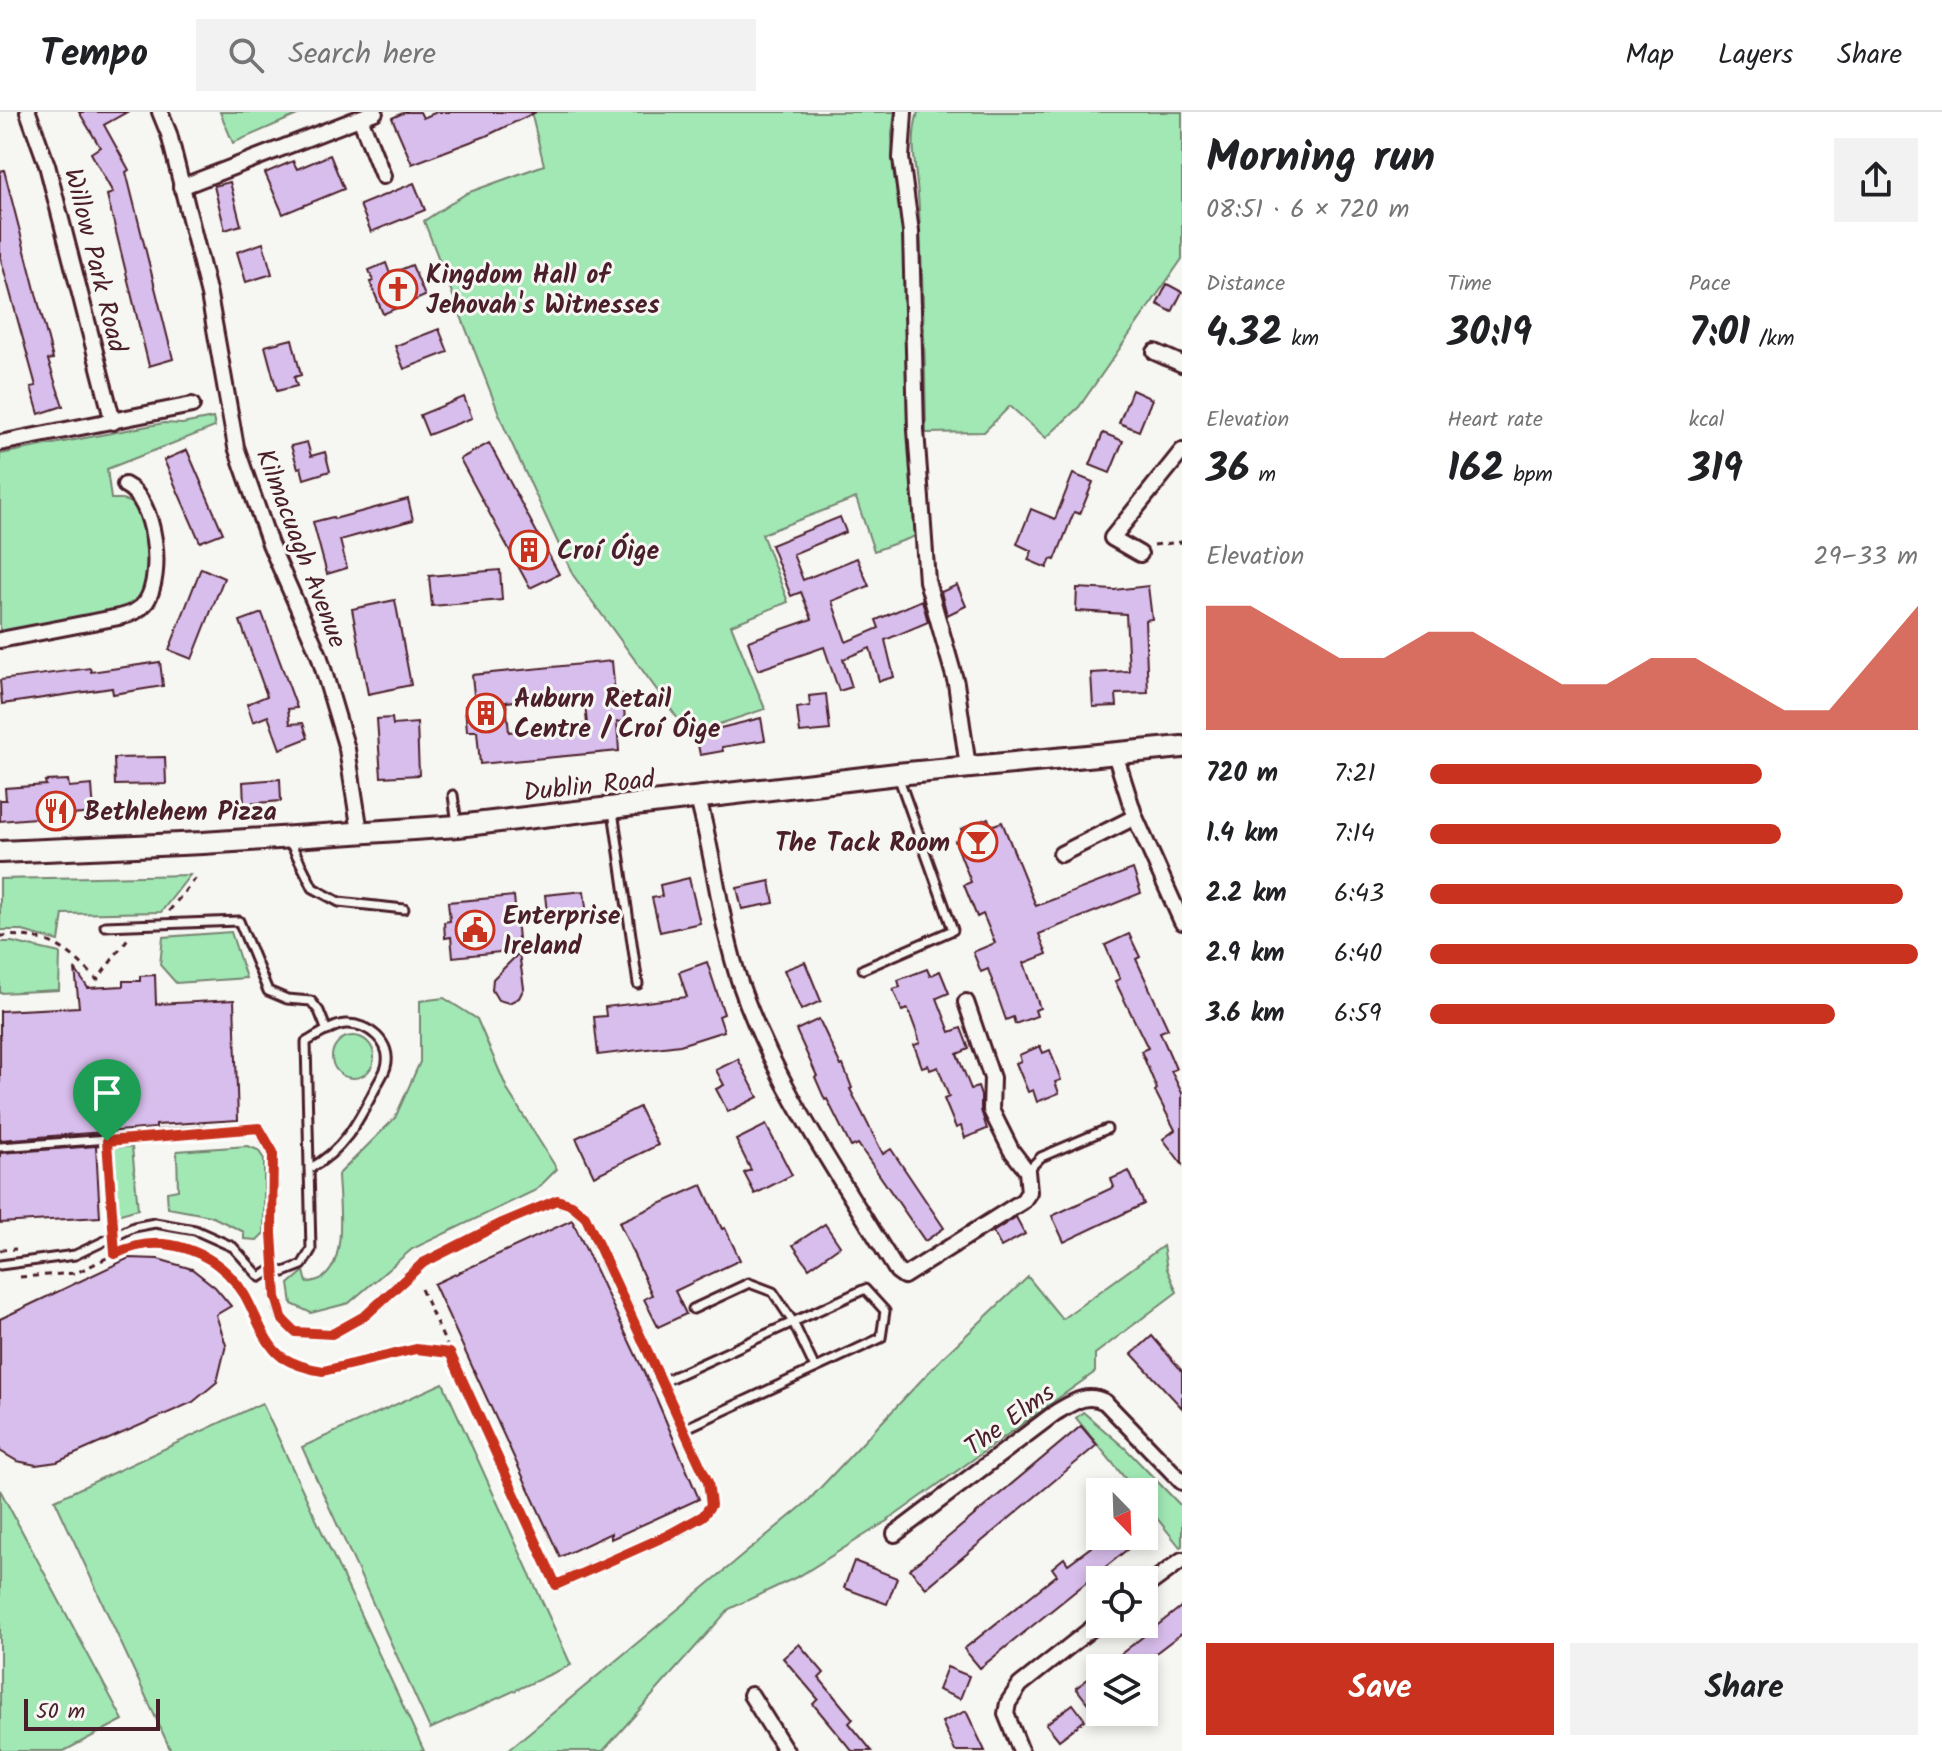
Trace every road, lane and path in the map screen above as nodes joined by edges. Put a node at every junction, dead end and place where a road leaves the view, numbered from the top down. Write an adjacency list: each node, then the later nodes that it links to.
1 (28, 112): 11 (street, Willow Park Road)
2 (160, 112): 7 (street, Kilmacuagh Avenue)
3 (375, 112): 5 (street)
4 (904, 112): 20 (street)
5 (360, 118): 6 (street); 7 (street)
6 (383, 176)
7 (181, 187): 27 (street, Kilmacuagh Avenue)
8 (1155, 352): 9 (street)
9 (1182, 364)
10 (192, 405): 11 (street)
11 (113, 422): 12 (street)
12 (0, 443)
13 (1182, 451): 16 (street)
14 (125, 485): 17 (street)
15 (1182, 542): 16 (path)
16 (1140, 554)
17 (0, 640)
18 (1182, 747): 19 (main road, Dublin Road)
19 (1115, 754): 20 (main road, Dublin Road); 25 (street)
20 (968, 767): 21 (main road, Dublin Road)
21 (897, 774): 23 (main road, Dublin Road); 34 (lane)
22 (453, 795): 26 (lane)
23 (698, 799): 24 (main road, Dublin Road); 42 (street)
24 (613, 809): 26 (main road, Dublin Road); 35 (lane)
25 (1135, 817): 30 (street); 32 (street)
26 (458, 826): 27 (main road, Dublin Road)
27 (360, 832): 28 (main road, Dublin Road)
28 (288, 837): 29 (main road, Dublin Road); 31 (lane)
29 (0, 852)
30 (1061, 854)
31 (404, 909)
32 (1182, 922)
33 (105, 926): 37 (lane)
34 (863, 969)
35 (638, 984)
36 (966, 1002): 42 (street)
37 (327, 1031): 41 (lane); 41 (lane)
38 (1107, 1129): 42 (lane)
39 (107, 1141): 40 (lane); 43 (path); 48 (lane)
40 (0, 1147)
41 (309, 1169): 48 (lane)
42 (1027, 1171)
43 (114, 1235): 46 (path); 47 (lane); 48 (lane)
44 (15, 1249): 45 (path)
45 (0, 1250)
46 (115, 1254): 49 (path); 53 (path)
47 (0, 1265)
48 (273, 1269): 55 (lane)
49 (8, 1277)
50 (421, 1289): 53 (path)
51 (693, 1309): 52 (lane)
52 (793, 1322): 54 (lane); 54 (lane); 55 (lane)
53 (450, 1353): 61 (path)
54 (815, 1368): 56 (lane)
55 (662, 1382): 56 (lane)
56 (684, 1429): 61 (lane)
57 (1182, 1482): 58 (street, The Elms)
58 (895, 1534)
59 (1182, 1560): 60 (street)
60 (1158, 1578)
61 (556, 1585)
62 (1086, 1633): 65 (street)
63 (751, 1695): 64 (street)
64 (786, 1751)
65 (1021, 1751)

